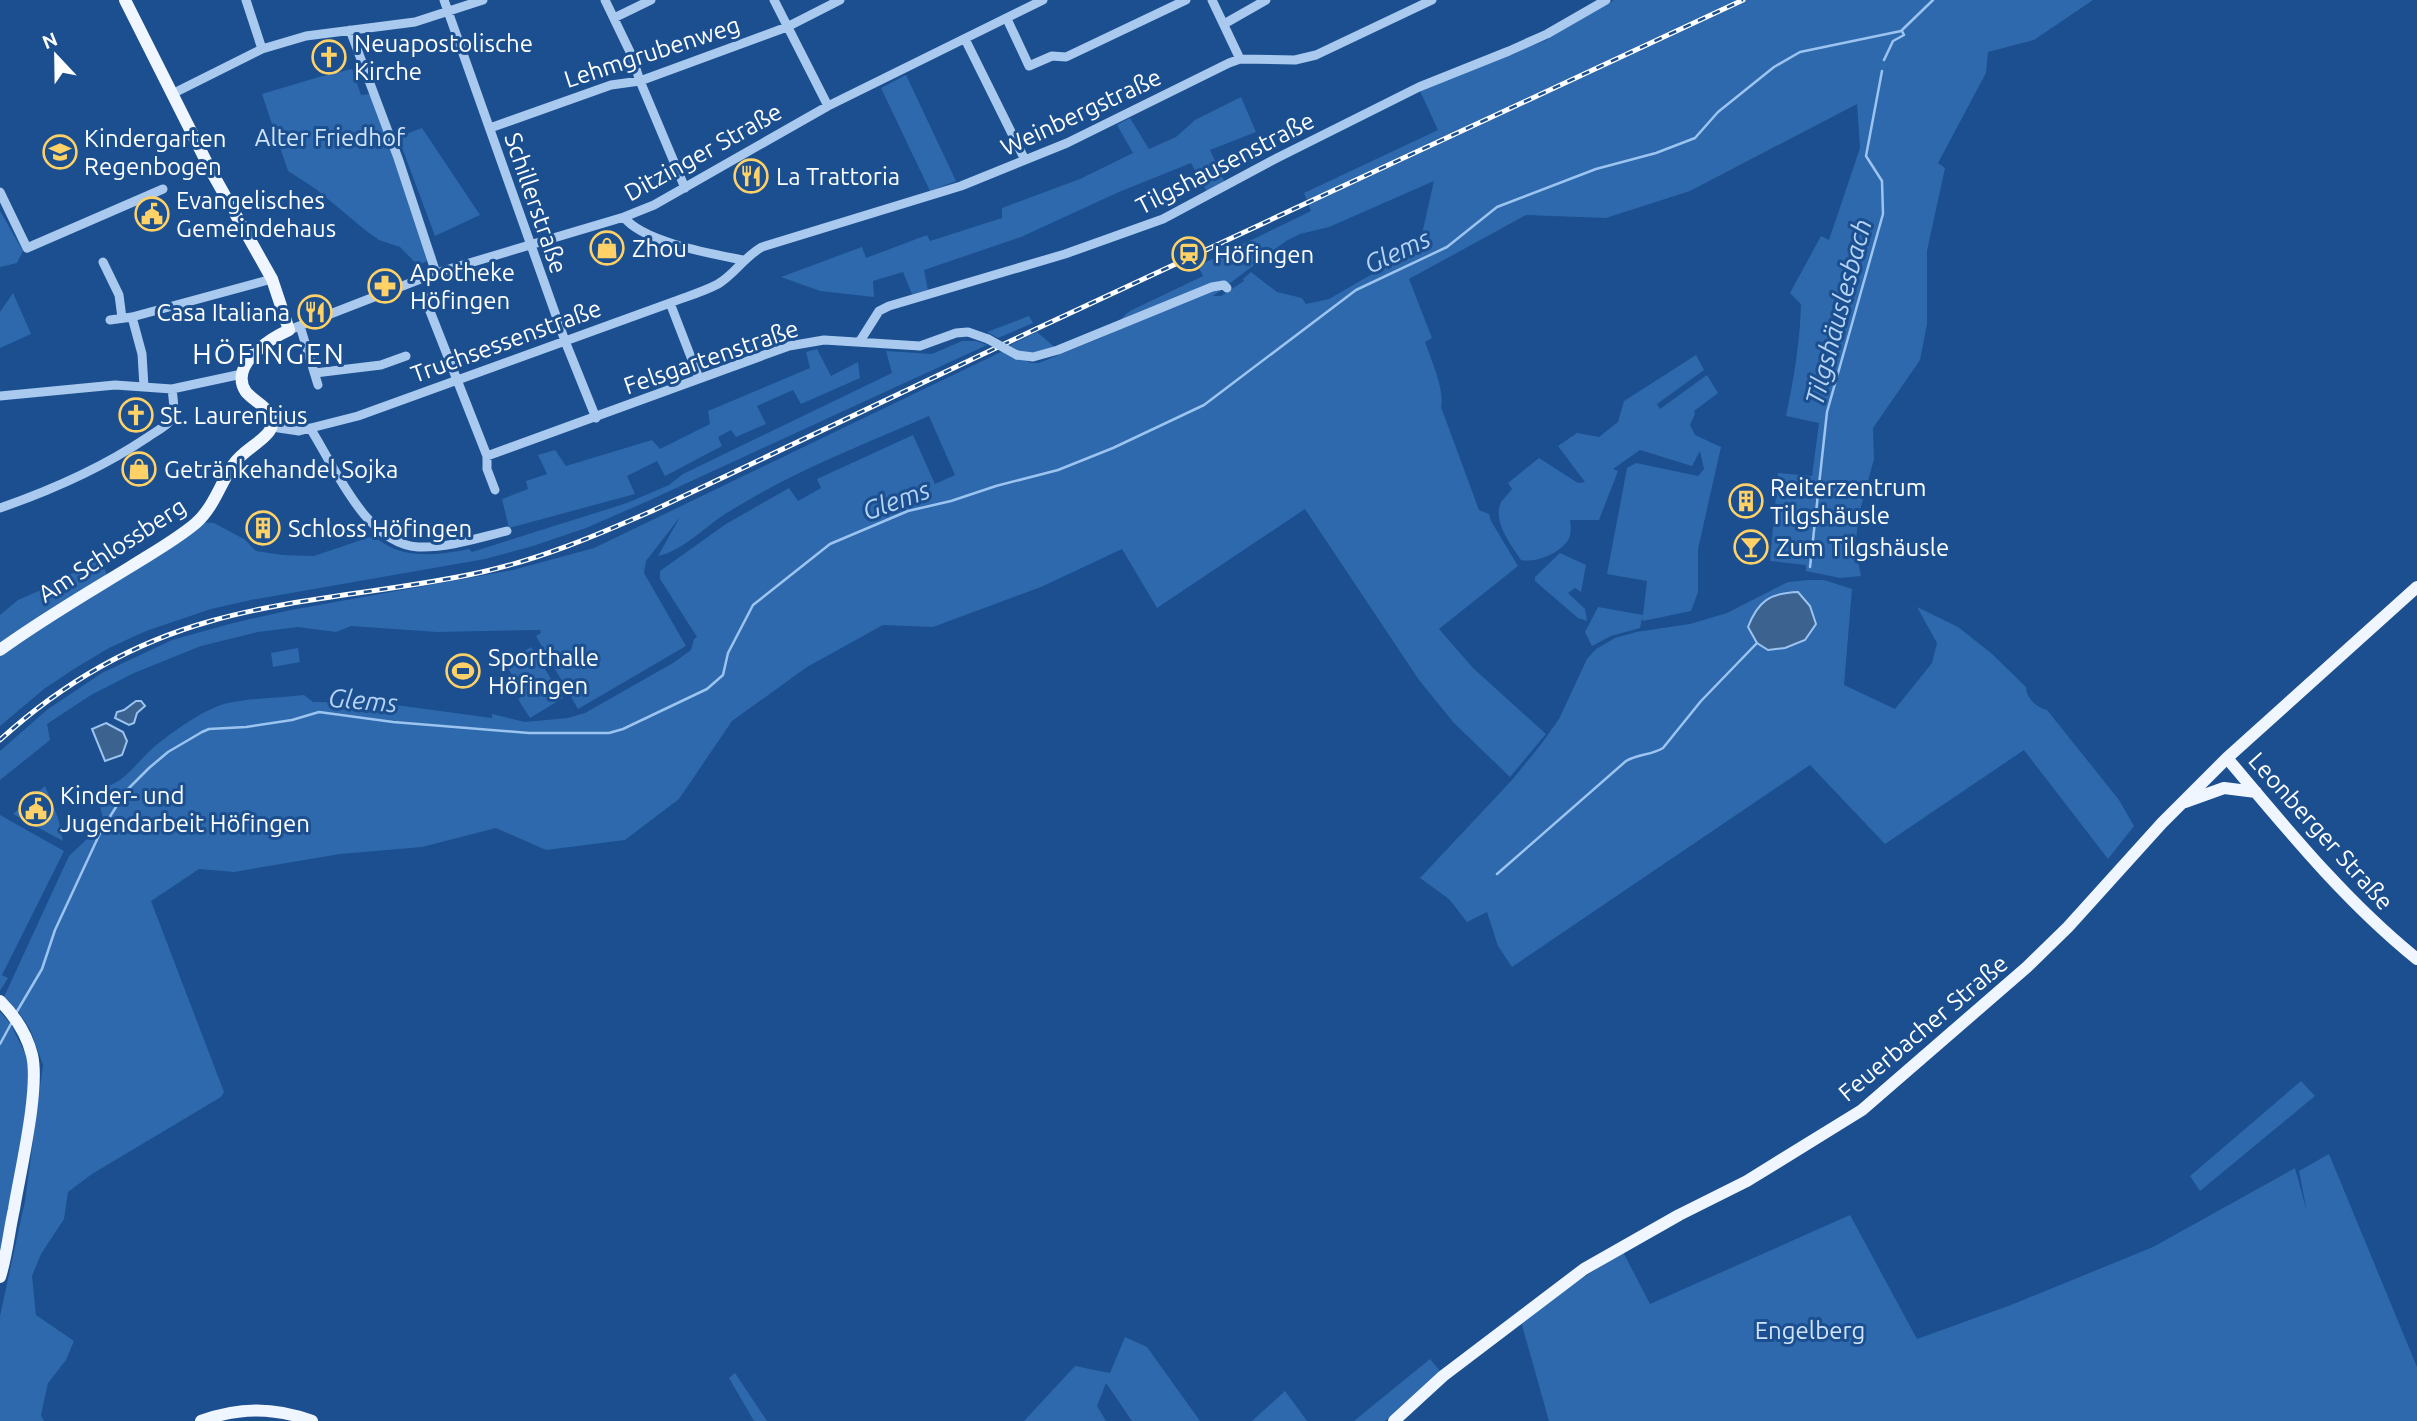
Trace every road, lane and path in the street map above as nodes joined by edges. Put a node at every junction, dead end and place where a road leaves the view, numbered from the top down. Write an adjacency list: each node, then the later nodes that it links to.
1 (125, 0): 25 (main road)
2 (246, 0): 22 (street)
3 (444, 0): 15 (street, Schillerstraße)
4 (484, 0): 15 (street)
5 (605, 0): 16 (street)
6 (651, 0): 16 (street)
7 (774, 0): 19 (street)
8 (840, 0): 19 (street, Lehmgrubenweg)
9 (1043, 0): 17 (street, Ditzinger Straße)
10 (1186, 0): 17 (street)
11 (1212, 0): 18 (street)
12 (1266, 0): 18 (street)
13 (1432, 0): 23 (street, Weinbergstraße)
14 (1606, 0): 46 (street, Tilgshausenstraße)
15 (448, 13): 20 (street); 27 (street, Schillerstraße)
16 (614, 18): 24 (street)
17 (1007, 19): 21 (street, Ditzinger Straße)
18 (1224, 24): 23 (street)
19 (787, 27): 24 (street, Lehmgrubenweg); 26 (street)
20 (350, 30): 22 (street); 36 (street)
21 (965, 39): 26 (street, Ditzinger Straße); 28 (street)
22 (262, 49): 25 (street)
23 (1240, 59): 28 (street, Weinbergstraße)
24 (640, 81): 27 (street, Lehmgrubenweg); 29 (street)
25 (172, 94): 37 (main road)
26 (828, 106): 29 (street, Ditzinger Straße)
27 (490, 128): 33 (street, Schillerstraße)
28 (1024, 160): 34 (street, Weinbergstraße)
29 (685, 188): 32 (street, Ditzinger Straße)
30 (163, 189): 31 (street)
31 (1, 197)
32 (624, 217): 33 (street, Ditzinger Straße); 34 (street)
33 (530, 244): 36 (street, Ditzinger Straße); 45 (street, Schillerstraße)
34 (743, 260): 40 (street, Truchsessenstraße)
35 (103, 262): 42 (street)
36 (436, 274): 44 (street, Ditzinger Straße)
37 (272, 279): 41 (street); 44 (main road)
38 (1227, 288): 46 (street, Felsgartenstraße, bridge)
39 (425, 296): 51 (street)
40 (670, 303): 45 (street, Truchsessenstraße); 50 (street)
41 (132, 317): 42 (street); 53 (street)
42 (122, 318): 43 (street)
43 (110, 320)
44 (295, 328): 48 (street); 49 (main road)
45 (565, 341): 51 (street, Truchsessenstraße); 56 (street, Schillerstraße)
46 (860, 341): 50 (street, Felsgartenstraße)
47 (406, 356): 48 (street)
48 (315, 373): 52 (street)
49 (242, 374): 54 (street); 57 (main road)
50 (699, 378): 56 (street, Felsgartenstraße)
51 (458, 379): 58 (street, Truchsessenstraße); 59 (street)
52 (318, 385)
53 (144, 387): 54 (street); 55 (street)
54 (172, 389): 61 (street)
55 (0, 396)
56 (596, 418): 59 (street, Felsgartenstraße)
57 (272, 426): 58 (street, Truchsessenstraße); 64 (main road, Am Schlossberg)
58 (310, 429): 62 (street)
59 (486, 456): 60 (street)
60 (495, 490)
61 (0, 508)
62 (507, 531)
63 (2417, 587): 65 (main road, Feuerbacher Straße)
64 (0, 650)
65 (2227, 758): 66 (main road, Leonberger Straße); 67 (main road, Feuerbacher Straße)
66 (2256, 792): 67 (main road); 68 (main road, Leonberger Straße)
67 (2181, 804): 73 (main road, Feuerbacher Straße)
68 (2417, 959)
69 (4, 1005): 70 (main road)
70 (0, 1277)
71 (201, 1421): 72 (main road)
72 (312, 1421)
73 (1394, 1421)

